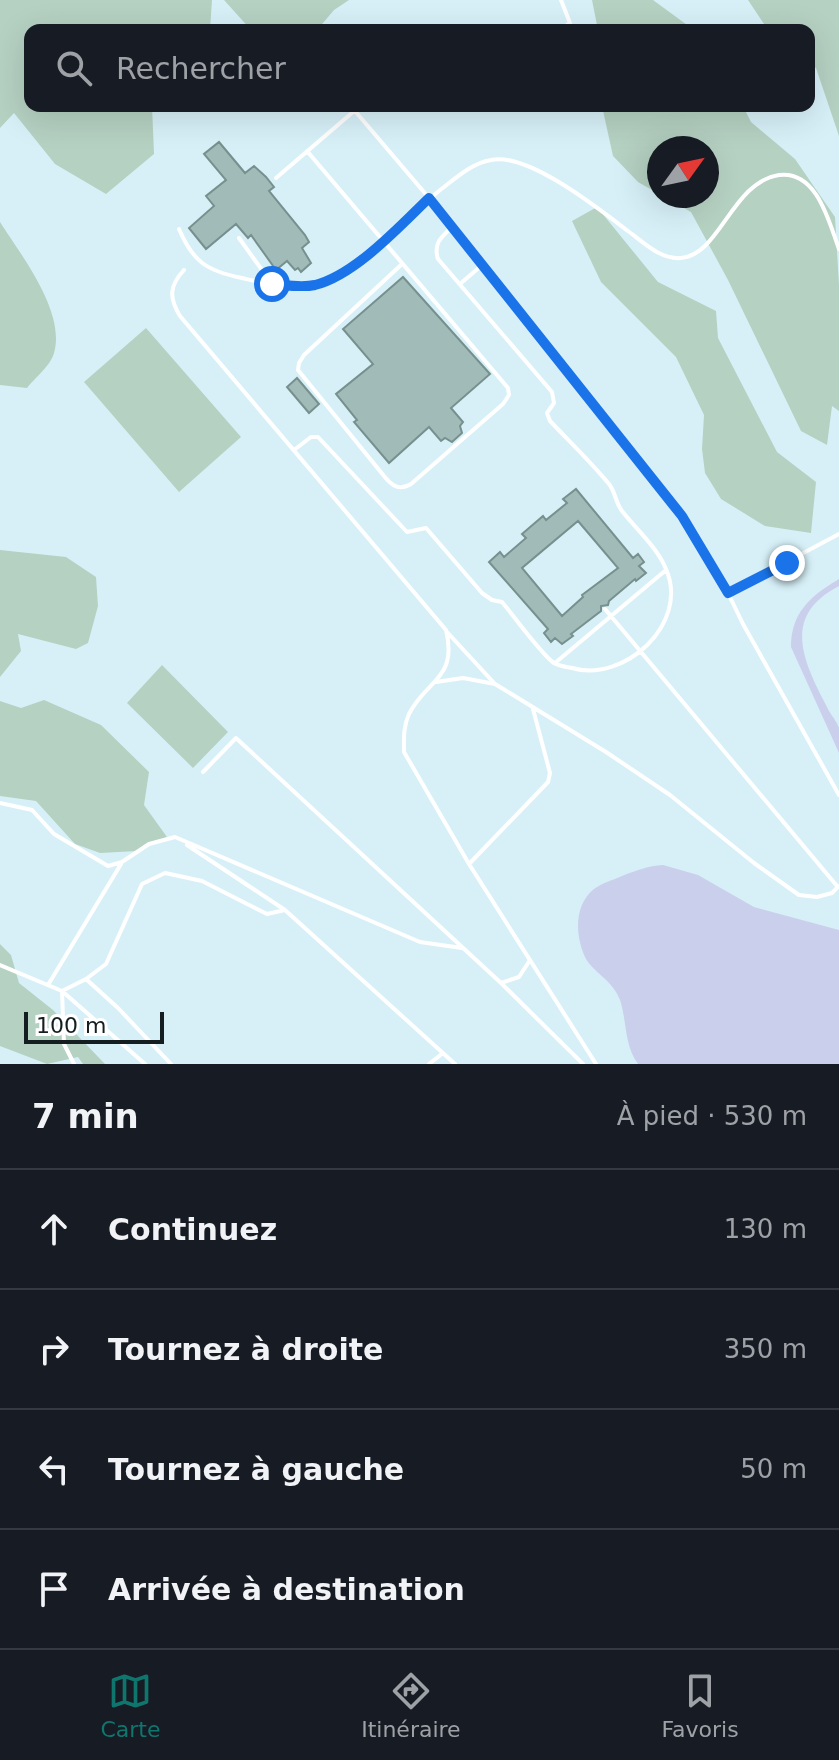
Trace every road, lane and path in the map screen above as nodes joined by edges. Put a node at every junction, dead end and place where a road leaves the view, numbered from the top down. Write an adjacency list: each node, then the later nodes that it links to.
1 (561, 0): 2 (lane)
2 (569, 24)
3 (354, 112): 5 (lane)
4 (356, 112): 7 (lane)
5 (307, 151): 6 (lane); 11 (lane)
6 (276, 178)
7 (429, 198): 8 (lane); 11 (lane); 12 (lane)
8 (452, 227): 14 (lane); 17 (lane)
9 (179, 229): 16 (lane)
10 (239, 238): 16 (lane)
11 (382, 241): 13 (lane); 16 (lane)
12 (839, 249)
13 (402, 264): 13 (lane)
14 (482, 265): 17 (lane); 21 (lane)
15 (184, 270): 18 (lane)
16 (272, 284)
17 (460, 284): 20 (lane)
18 (294, 450): 24 (lane); 26 (lane)
19 (839, 534): 21 (lane)
20 (666, 570): 23 (lane); 25 (lane)
21 (728, 593): 31 (lane)
22 (605, 609): 23 (lane)
23 (611, 616): 25 (lane); 26 (lane)
24 (446, 630): 27 (lane); 28 (lane)
25 (642, 651): 26 (lane); 36 (lane)
26 (555, 663)
27 (436, 682): 28 (lane); 35 (lane)
28 (495, 684): 29 (lane)
29 (533, 707): 35 (lane); 36 (lane)
30 (203, 772): 38 (lane)
31 (839, 795)
32 (0, 803): 34 (lane)
33 (175, 837): 34 (lane); 37 (lane); 38 (lane)
34 (122, 862): 43 (lane)
35 (469, 864): 39 (lane)
36 (839, 887)
37 (285, 910): 41 (lane); 45 (lane)
38 (464, 948): 42 (lane)
39 (530, 960): 42 (lane); 52 (lane)
40 (0, 965): 43 (lane)
41 (86, 979): 44 (lane); 48 (lane)
42 (501, 983): 51 (lane)
43 (48, 985): 44 (lane)
44 (62, 991): 46 (lane); 47 (lane)
45 (443, 1053): 49 (lane); 50 (lane)
46 (74, 1064)
47 (145, 1064)
48 (171, 1064)
49 (429, 1064)
50 (455, 1064)
51 (583, 1064)
52 (596, 1064)

